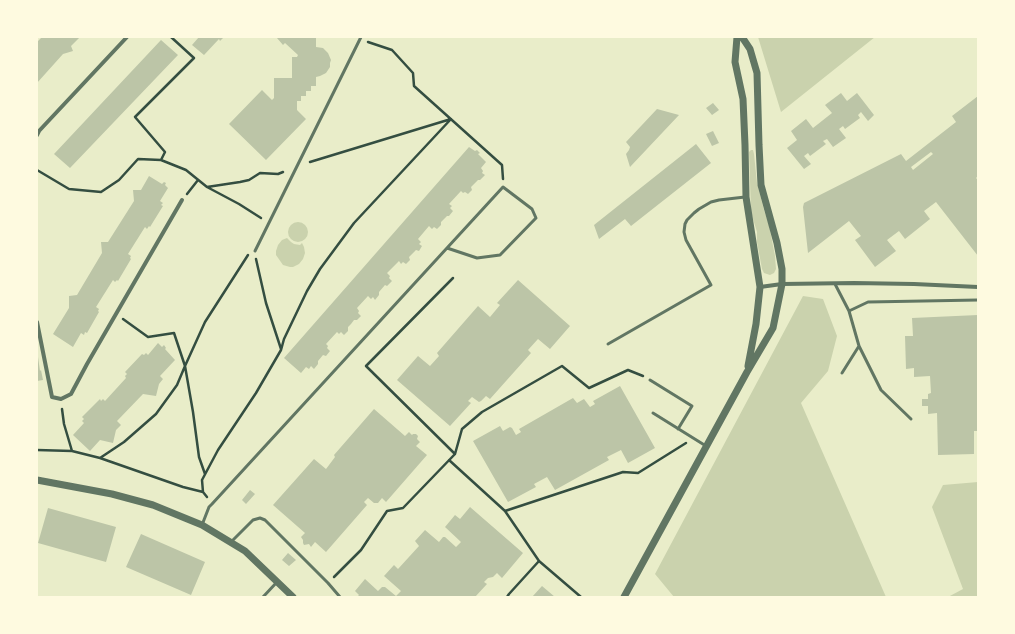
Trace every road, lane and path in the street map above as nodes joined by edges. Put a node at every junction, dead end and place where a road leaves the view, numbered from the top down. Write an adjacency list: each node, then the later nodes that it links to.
1 (127, 37): 7 (street)
2 (171, 37): 8 (path)
3 (737, 37): 14 (street)
4 (742, 37): 20 (street)
5 (360, 38): 6 (path); 9 (lane)
6 (451, 119): 9 (path); 13 (path); 30 (path)
7 (37, 135)
8 (161, 160): 10 (path); 11 (path)
9 (296, 166): 12 (path); 16 (lane)
10 (37, 170)
11 (198, 180): 12 (path); 15 (path)
12 (207, 187): 16 (path)
13 (503, 187): 17 (lane); 17 (lane)
14 (746, 197): 22 (street); 28 (lane)
15 (182, 200): 26 (street)
16 (268, 223): 18 (lane)
17 (447, 248): 49 (lane)
18 (255, 250): 30 (path); 31 (path)
19 (453, 278): 43 (path)
20 (782, 284): 21 (street); 22 (street); 32 (street)
21 (835, 284): 23 (street); 25 (lane)
22 (760, 287): 32 (street)
23 (978, 287)
24 (978, 300): 25 (lane)
25 (849, 311): 29 (lane)
26 (116, 314): 31 (path); 35 (street)
27 (37, 322): 35 (street)
28 (608, 344)
29 (860, 346): 33 (lane); 37 (lane)
30 (281, 350): 46 (path)
31 (185, 366): 44 (path); 46 (path)
32 (747, 372): 40 (street)
33 (842, 373)
34 (650, 380): 38 (lane); 43 (path)
35 (61, 400): 42 (path)
36 (653, 413): 38 (lane)
37 (911, 419)
38 (678, 429): 39 (lane)
39 (693, 439): 40 (lane); 50 (path)
40 (706, 447): 61 (street)
41 (37, 450): 42 (path)
42 (72, 451): 44 (path)
43 (455, 454): 45 (path)
44 (100, 458): 48 (path)
45 (449, 460): 50 (path); 55 (path)
46 (205, 475): 48 (path)
47 (37, 480): 51 (street)
48 (203, 492): 49 (path)
49 (212, 504): 51 (lane)
50 (505, 511): 53 (path)
51 (202, 525): 52 (street)
52 (231, 542): 54 (street); 55 (lane)
53 (539, 561): 59 (path); 60 (path)
54 (277, 582): 56 (lane); 57 (street)
55 (328, 583): 58 (lane)
56 (263, 597)
57 (293, 597)
58 (340, 597)
59 (507, 597)
60 (581, 597)
61 (624, 597)

